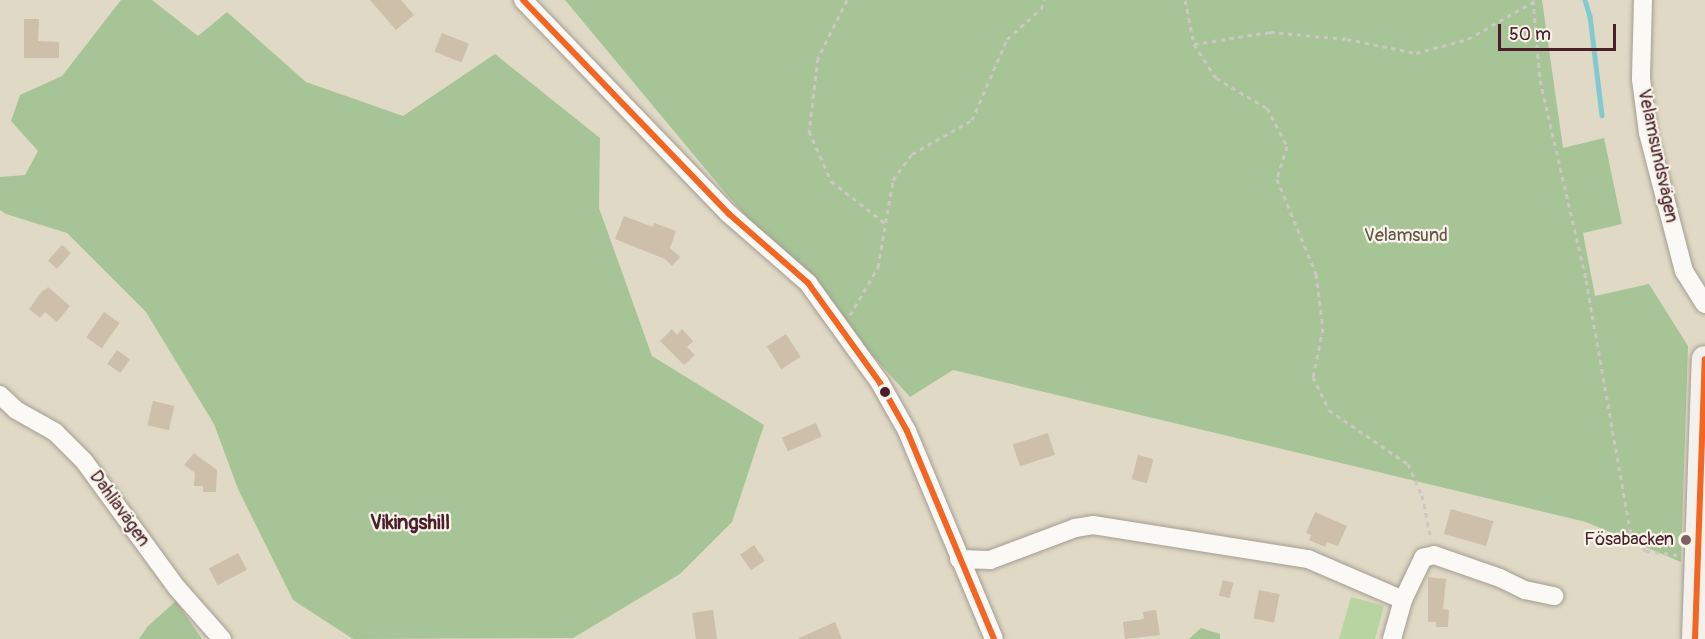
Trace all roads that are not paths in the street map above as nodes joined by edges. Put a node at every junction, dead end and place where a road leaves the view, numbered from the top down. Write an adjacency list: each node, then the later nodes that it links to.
1 (523, 0): 6 (street)
2 (1643, 0): 3 (street, Velamsundsvägen)
3 (1705, 304)
4 (1705, 359): 7 (street)
5 (0, 395): 10 (street, Dahliavägen)
6 (959, 559): 9 (street); 11 (street)
7 (1694, 564): 13 (street)
8 (1554, 596): 9 (street)
9 (1403, 600): 12 (street)
10 (222, 639)
11 (994, 639)
12 (1392, 639)
13 (1695, 639)

